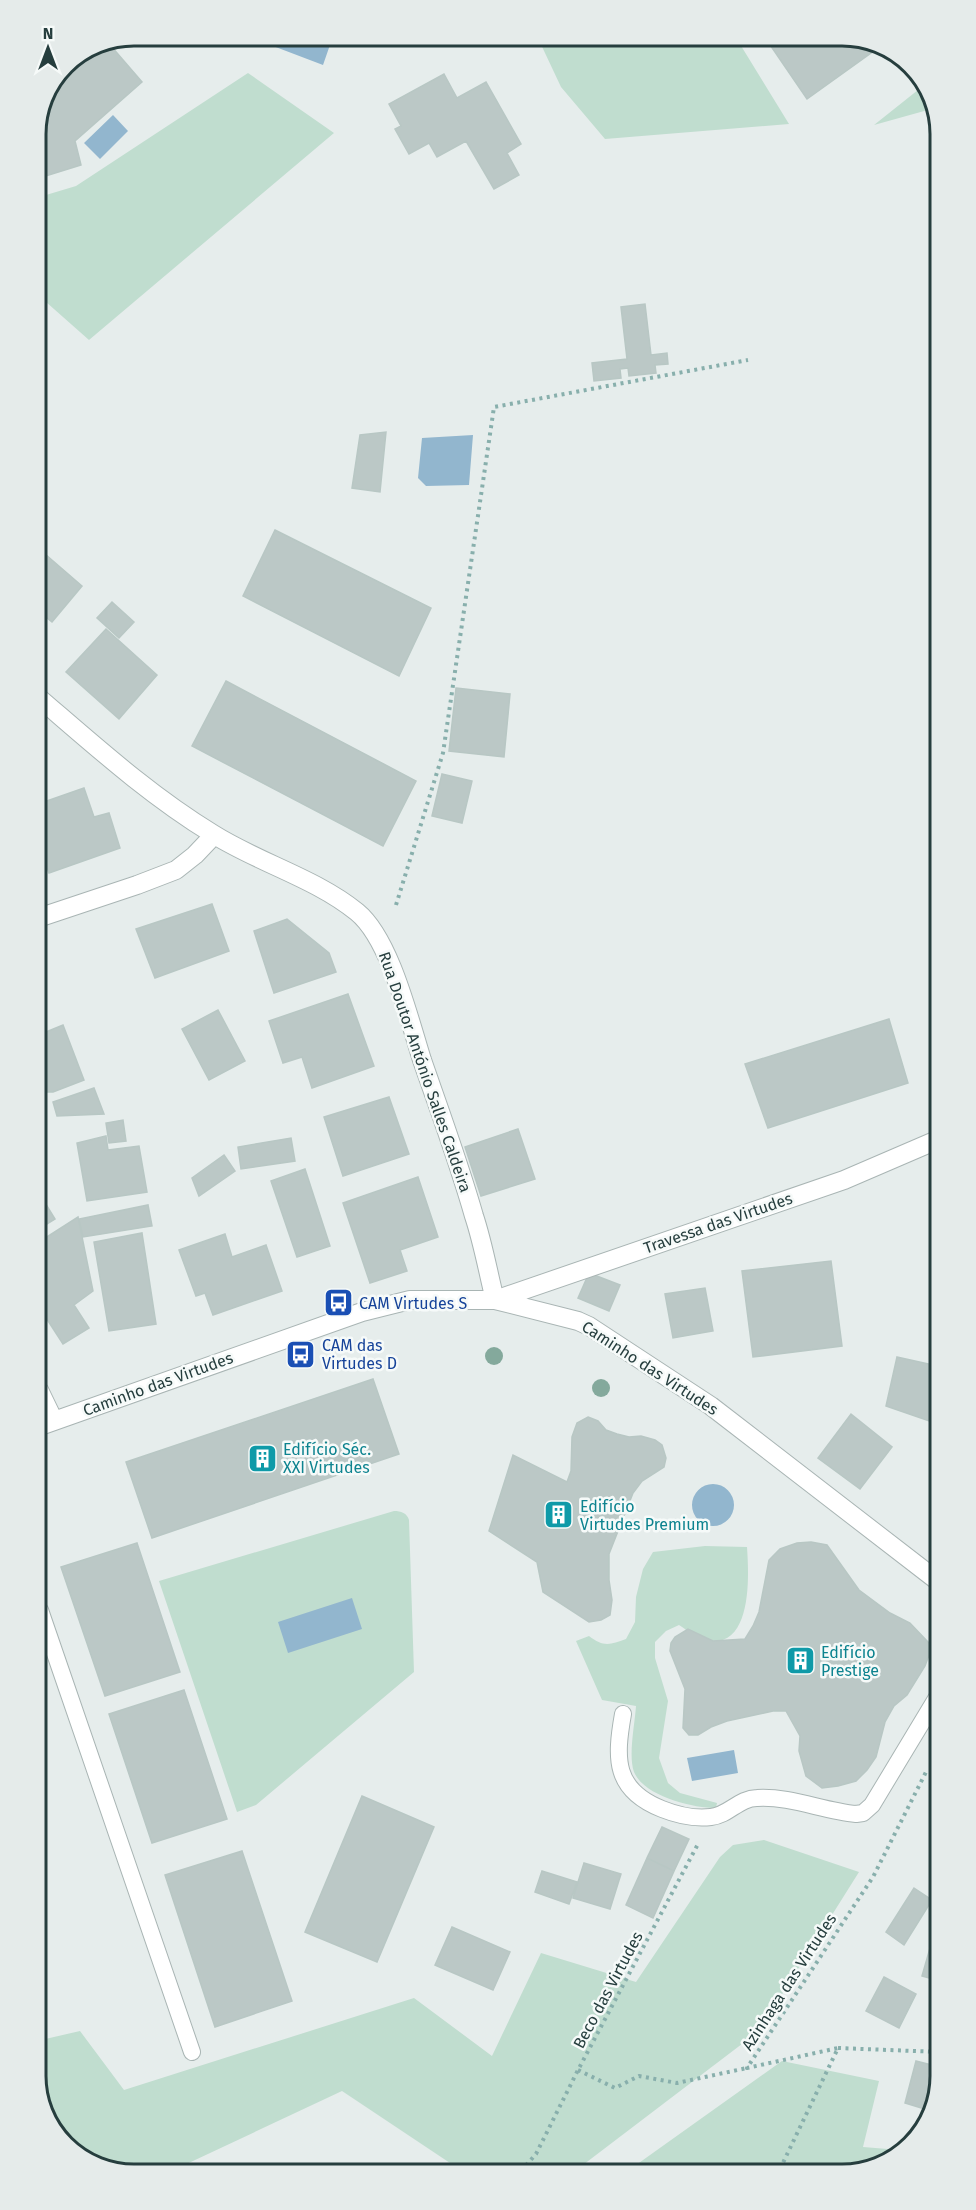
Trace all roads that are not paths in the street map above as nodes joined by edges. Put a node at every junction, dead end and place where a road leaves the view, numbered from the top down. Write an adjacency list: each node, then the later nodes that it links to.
1 (47, 705): 2 (street, Rua Doutor António Salles Caldeira)
2 (214, 835): 3 (street); 5 (street, Rua Doutor António Salles Caldeira)
3 (47, 915)
4 (930, 1143): 5 (street, Travessa das Virtudes)
5 (495, 1300): 6 (street, Caminho das Virtudes); 7 (street, Caminho das Virtudes)
6 (47, 1424)
7 (930, 1575)
8 (47, 1630): 11 (lane)
9 (930, 1709): 10 (lane)
10 (623, 1714)
11 (192, 2052)

